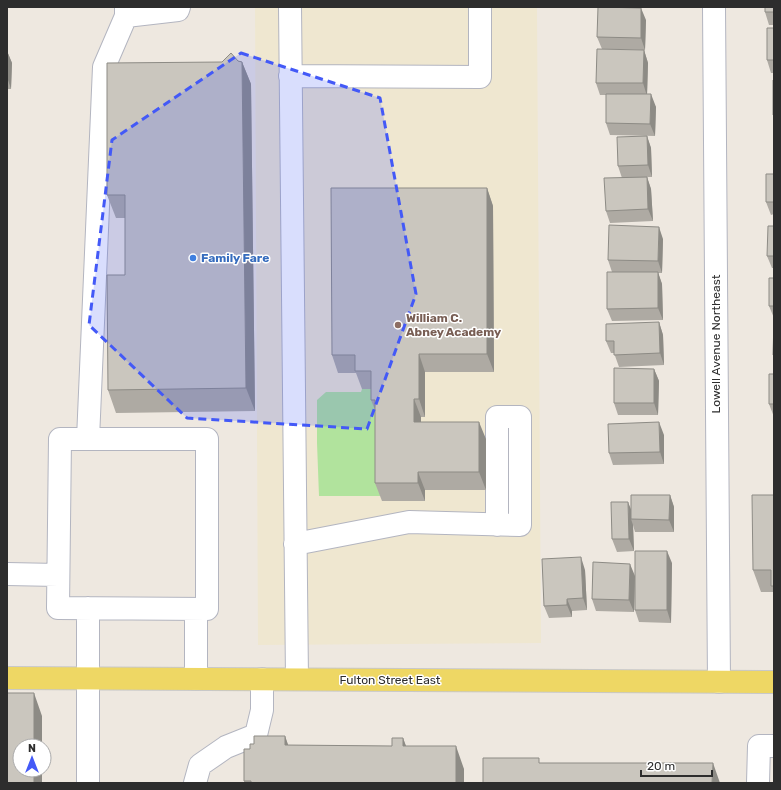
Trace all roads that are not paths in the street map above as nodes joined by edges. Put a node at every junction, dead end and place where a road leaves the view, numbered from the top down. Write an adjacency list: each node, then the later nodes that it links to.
1 (179, 7): 5 (street)
2 (290, 7): 6 (street)
3 (480, 7): 6 (street)
4 (714, 7): 19 (street, Lowell Avenue Northeast)
5 (126, 12): 7 (street)
6 (290, 76): 9 (street)
7 (88, 439): 11 (street); 13 (street)
8 (497, 525): 9 (street)
9 (295, 544): 18 (street)
10 (7, 574): 11 (street)
11 (58, 575): 12 (street)
12 (88, 608): 13 (street); 15 (street)
13 (196, 609): 16 (street)
14 (7, 678): 15 (main road, Fulton Street East)
15 (87, 678): 16 (main road, Fulton Street East); 22 (street)
16 (196, 679): 17 (main road, Fulton Street East)
17 (262, 679): 18 (main road, Fulton Street East); 23 (street)
18 (297, 680): 19 (main road, Fulton Street East)
19 (719, 682): 20 (main road, Fulton Street East)
20 (774, 682)
21 (766, 746): 24 (street)
22 (88, 783)
23 (196, 783)
24 (758, 783)

